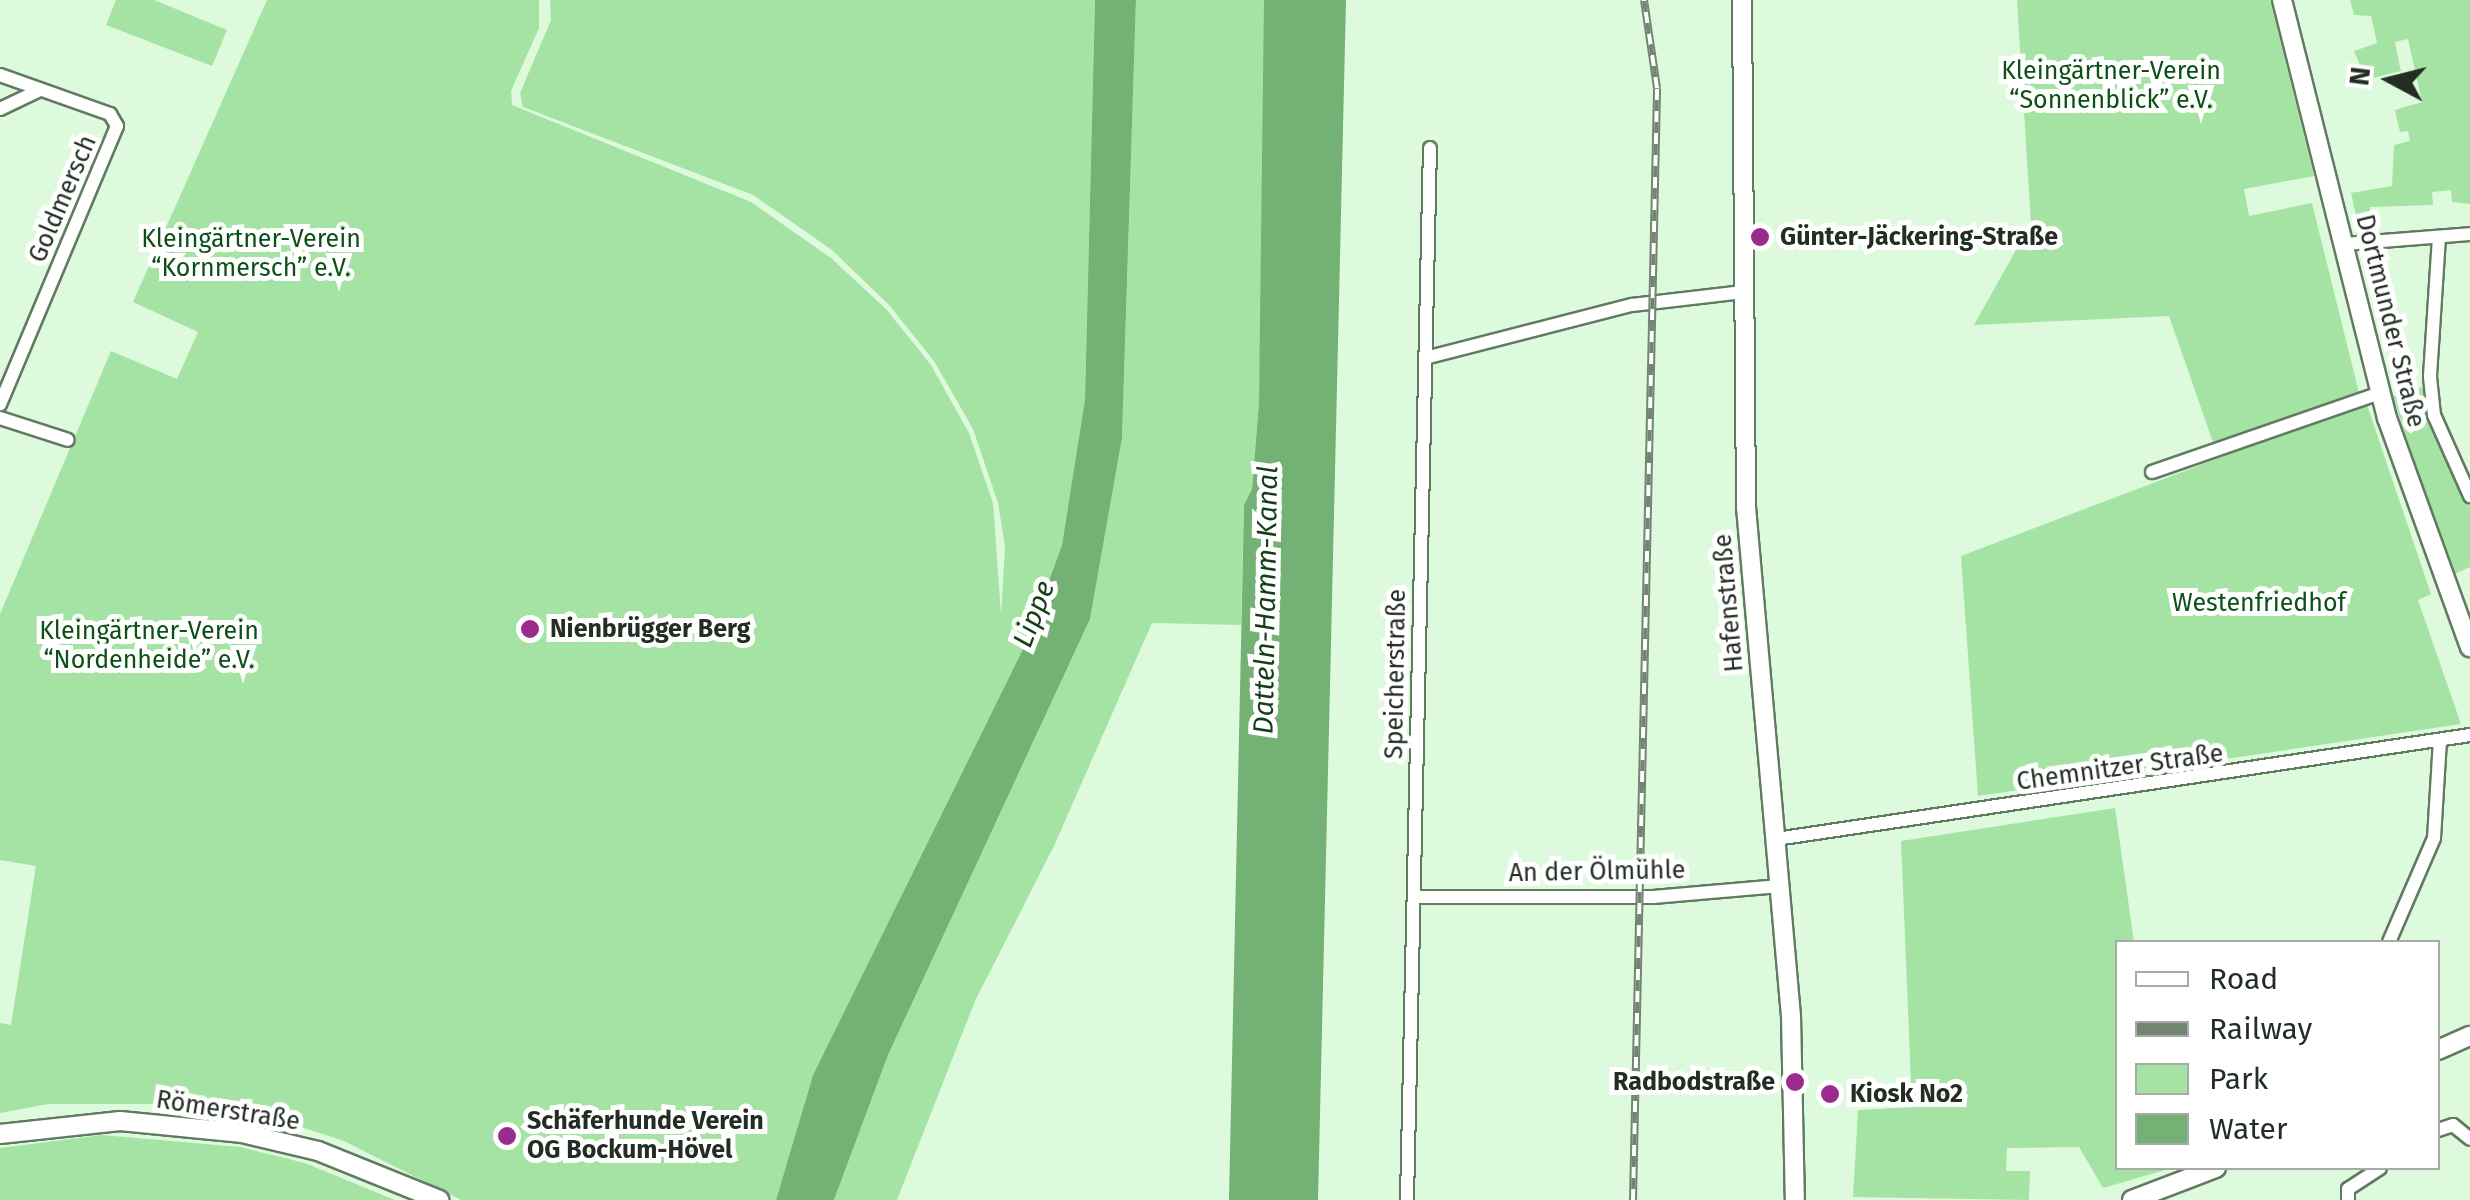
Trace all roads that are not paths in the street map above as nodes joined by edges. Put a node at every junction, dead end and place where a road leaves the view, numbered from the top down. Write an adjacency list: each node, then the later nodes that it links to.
1 (1742, 0): 10 (main road, Hafenstraße)
2 (2282, 0): 9 (main road, Dortmunder Straße)
3 (0, 75): 4 (street)
4 (40, 90): 5 (street); 13 (street, Goldmersch)
5 (0, 109)
6 (1430, 148): 11 (street, Speicherstraße)
7 (2470, 234): 8 (street)
8 (2440, 237): 9 (street); 17 (street)
9 (2344, 244): 12 (main road, Dortmunder Straße)
10 (1743, 292): 11 (street); 21 (main road, Hafenstraße)
11 (1425, 358): 23 (street, Speicherstraße)
12 (2380, 393): 16 (street); 18 (main road, Dortmunder Straße)
13 (0, 404)
14 (0, 418): 15 (street)
15 (68, 440)
16 (2152, 472)
17 (2470, 496)
18 (2470, 647)
19 (2470, 735): 20 (street, Chemnitzer Straße)
20 (2440, 741): 21 (street, Chemnitzer Straße); 24 (street)
21 (1776, 839): 22 (main road, Hafenstraße)
22 (1780, 886): 23 (street, An der Ölmühle); 35 (main road, Hafenstraße)
23 (1414, 897): 34 (street, Speicherstraße)
24 (2390, 940)
25 (2470, 1036): 26 (main road)
26 (2440, 1049)
27 (2440, 1129): 29 (street)
28 (0, 1134): 33 (main road, Römerstraße)
29 (2470, 1139)
30 (2212, 1170): 32 (main road)
31 (2377, 1170): 37 (street)
32 (2153, 1197): 36 (main road)
33 (439, 1200)
34 (1407, 1200)
35 (1795, 1200)
36 (2132, 1200)
37 (2348, 1200)

